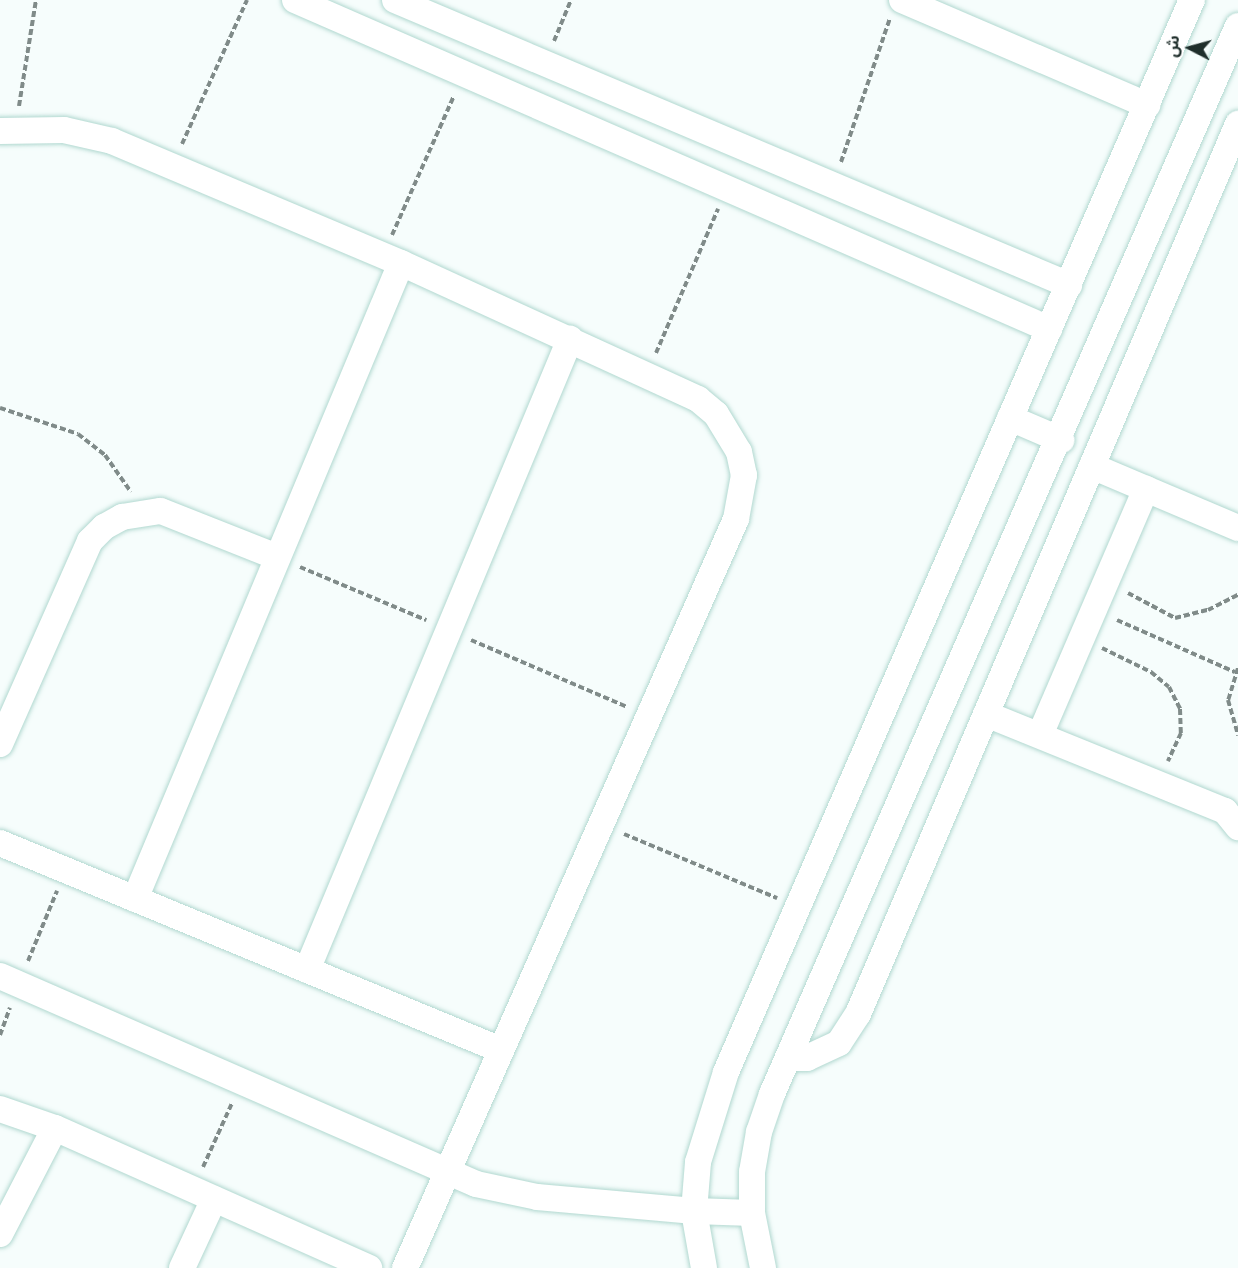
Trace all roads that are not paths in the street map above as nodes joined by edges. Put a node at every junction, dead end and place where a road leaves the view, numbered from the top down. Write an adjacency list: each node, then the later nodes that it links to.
1 (296, 0): 11 (street)
2 (394, 0): 10 (street)
3 (1192, 0): 6 (street)
4 (897, 5): 6 (street)
5 (1238, 26): 14 (street)
6 (1147, 105): 10 (street)
7 (1238, 124): 15 (street)
8 (8, 129): 9 (street)
9 (392, 259): 12 (street); 18 (street)
10 (1069, 285): 11 (street)
11 (1049, 328): 13 (street)
12 (570, 339): 25 (street); 27 (street)
13 (1010, 418): 14 (street); 33 (street)
14 (1060, 440): 28 (street)
15 (1092, 466): 16 (street); 19 (street)
16 (1146, 489): 17 (street); 20 (street)
17 (1238, 528)
18 (278, 557): 21 (street); 24 (street)
19 (986, 714): 20 (street); 28 (street)
20 (1040, 735): 22 (street)
21 (0, 744)
22 (1238, 827)
23 (0, 843): 24 (street)
24 (135, 899): 25 (street)
25 (307, 970): 27 (street)
26 (9, 980): 31 (street)
27 (501, 1050): 31 (street)
28 (790, 1058): 34 (street)
29 (0, 1109): 30 (street)
30 (55, 1128): 32 (street); 35 (street)
31 (447, 1173): 33 (street); 38 (street)
32 (203, 1194): 36 (street); 37 (street)
33 (694, 1212): 34 (street); 39 (street)
34 (752, 1213): 40 (street)
35 (0, 1233)
36 (182, 1268)
37 (369, 1268)
38 (405, 1268)
39 (704, 1268)
40 (763, 1268)

